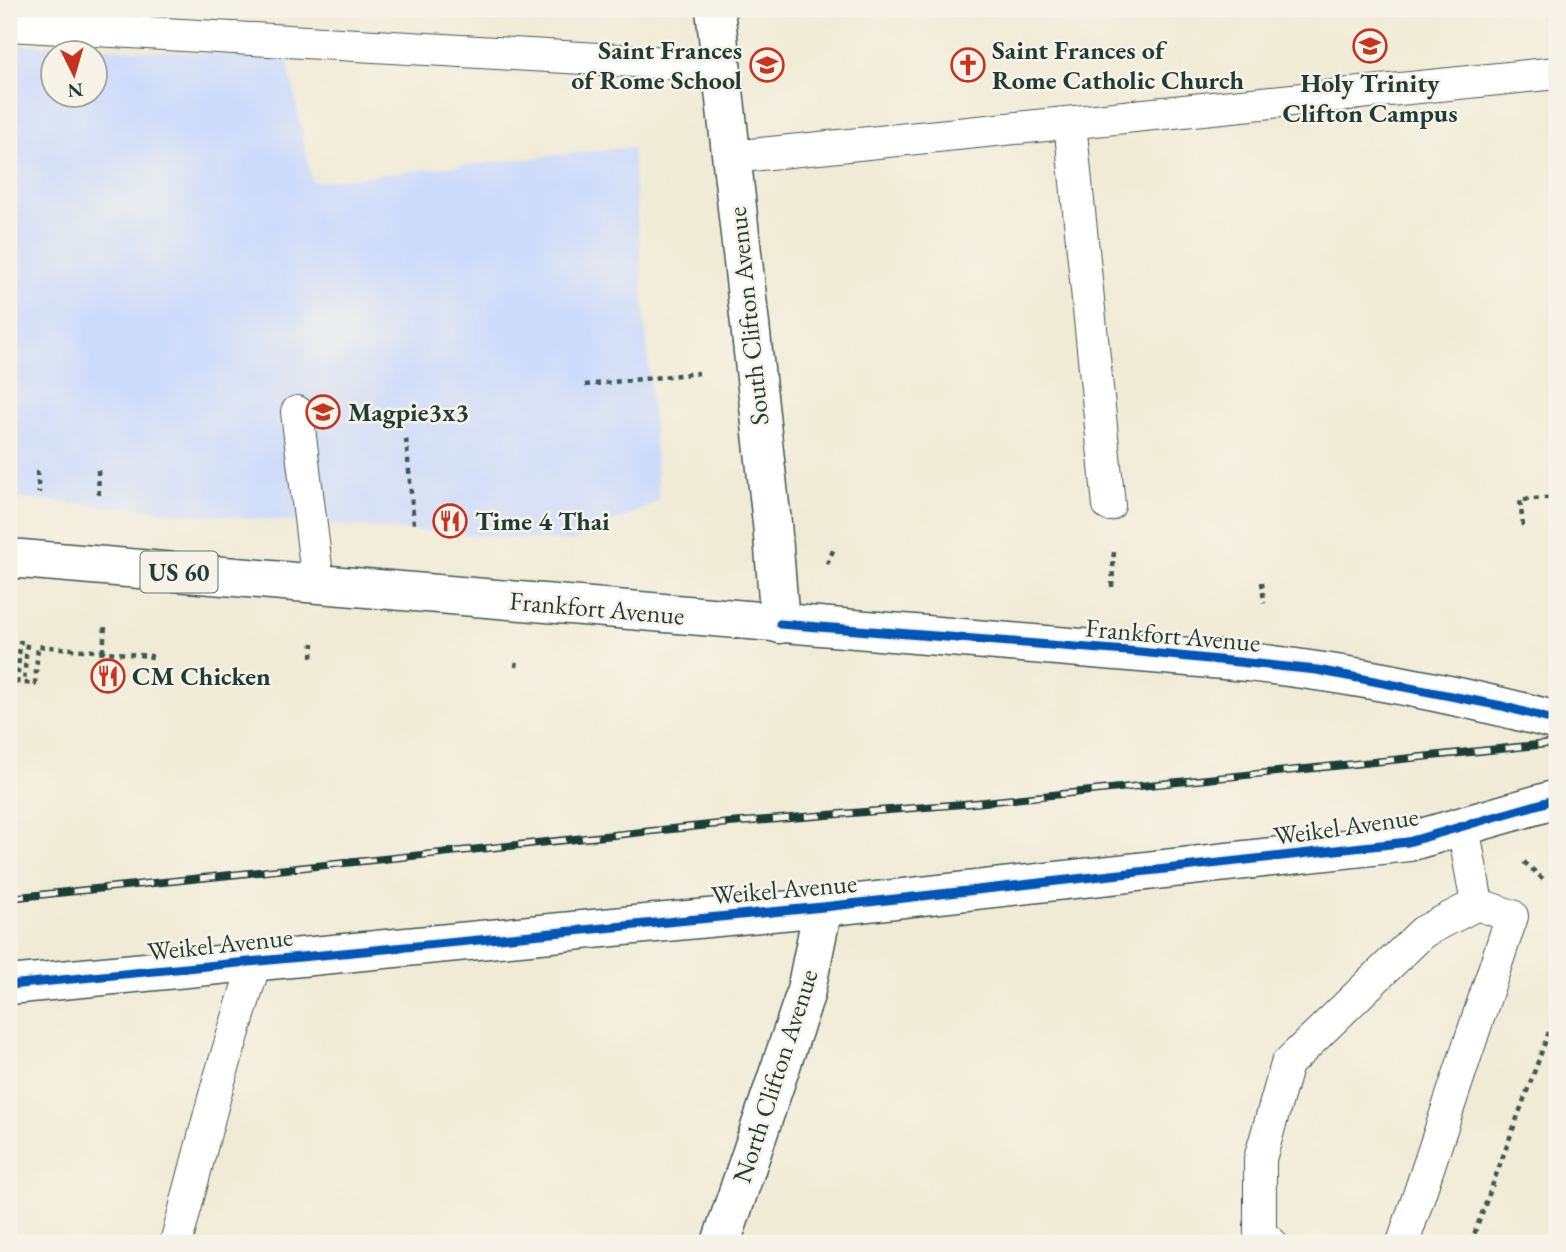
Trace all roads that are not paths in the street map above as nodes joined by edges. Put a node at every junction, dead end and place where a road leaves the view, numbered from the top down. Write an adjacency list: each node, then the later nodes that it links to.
1 (715, 9): 3 (street, South Clifton Avenue)
2 (9, 25): 3 (lane)
3 (721, 66): 6 (street, South Clifton Avenue)
4 (1557, 73): 5 (lane)
5 (1070, 123): 6 (lane); 8 (lane)
6 (731, 158): 11 (street, South Clifton Avenue)
7 (297, 412): 10 (lane)
8 (1109, 505)
9 (9, 558): 10 (street, Frankfort Avenue / US 60)
10 (318, 583): 11 (street, Frankfort Avenue / US 60)
11 (780, 624): 12 (street, Frankfort Avenue / US 60)
12 (1557, 721)
13 (1557, 799): 14 (street, Weikel Avenue)
14 (1463, 826): 15 (lane); 16 (street, Weikel Avenue)
15 (1477, 904): 21 (lane); 22 (lane)
16 (823, 907): 17 (street, Weikel Avenue); 20 (street, North Clifton Avenue)
17 (254, 962): 18 (street, Weikel Avenue); 19 (lane)
18 (9, 985)
19 (176, 1243)
20 (721, 1243)
21 (1271, 1243)
22 (1403, 1243)

